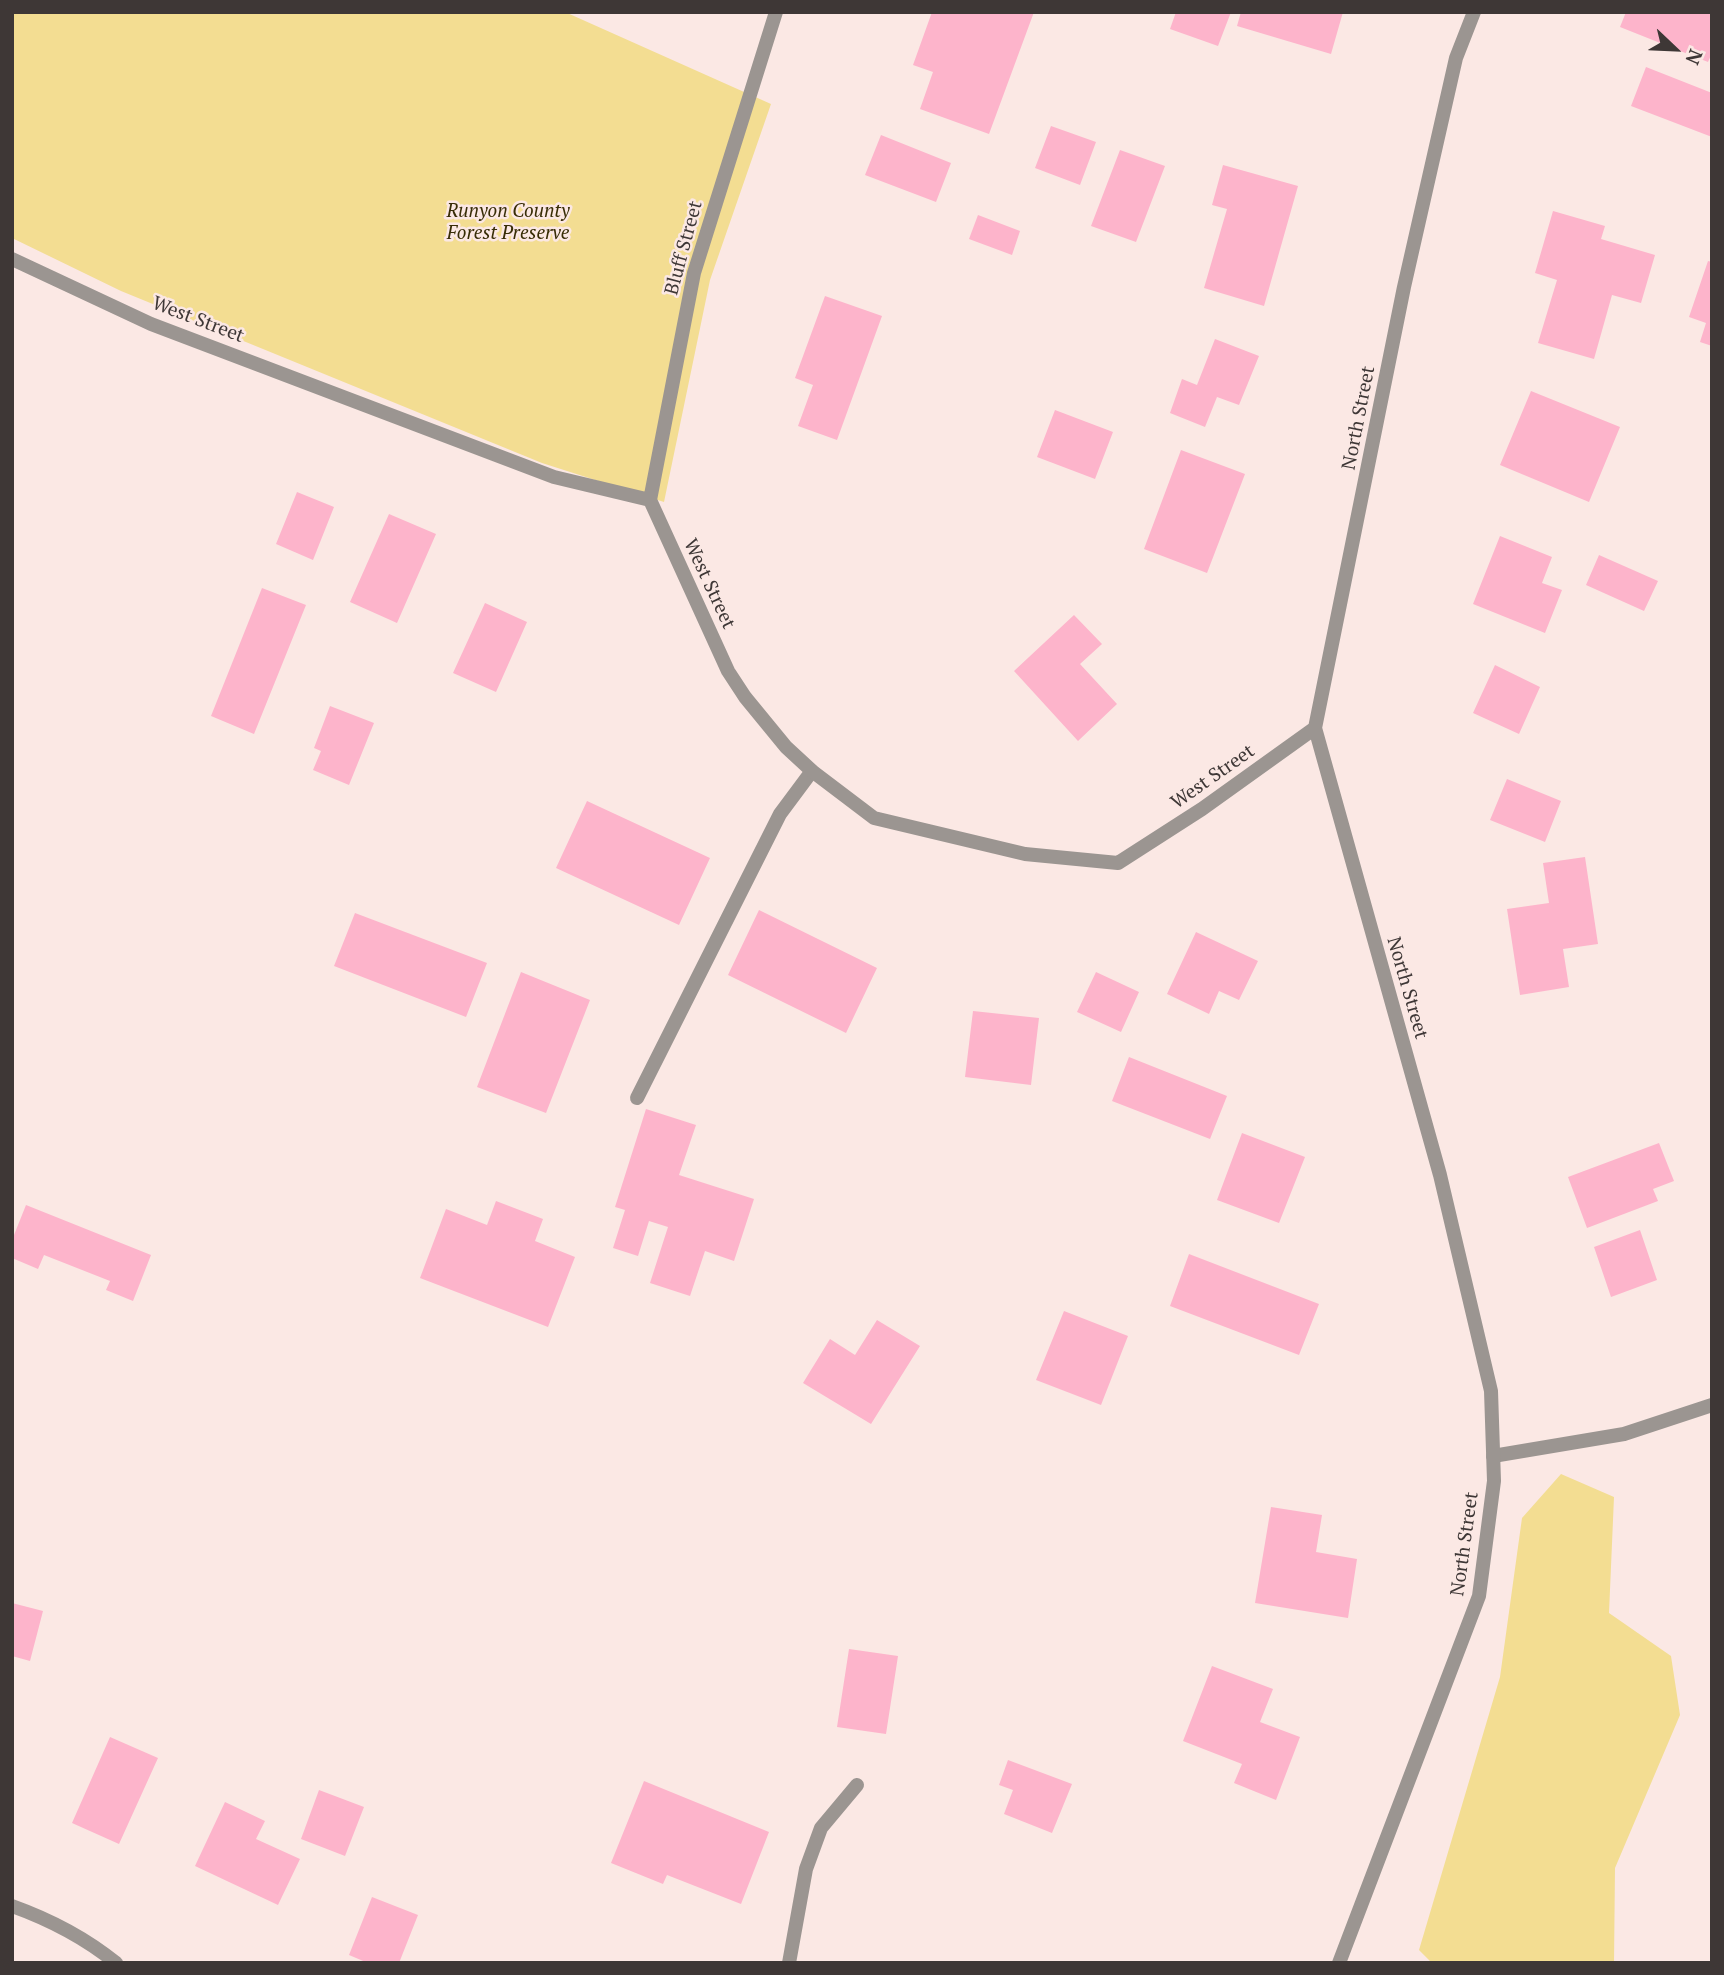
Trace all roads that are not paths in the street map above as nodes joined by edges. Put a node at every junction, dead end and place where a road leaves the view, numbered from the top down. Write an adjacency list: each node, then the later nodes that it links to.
1 (776, 12): 4 (street, Bluff Street)
2 (1474, 12): 5 (street, North Street)
3 (12, 259): 4 (street, West Street)
4 (650, 500): 6 (street, West Street)
5 (1314, 728): 6 (street, West Street); 9 (street, North Street)
6 (812, 771): 7 (street)
7 (637, 1098)
8 (1712, 1405): 9 (street)
9 (1493, 1456): 14 (street, North Street)
10 (858, 1785): 13 (street)
11 (12, 1906): 12 (street)
12 (116, 1963)
13 (789, 1963)
14 (1339, 1963)

